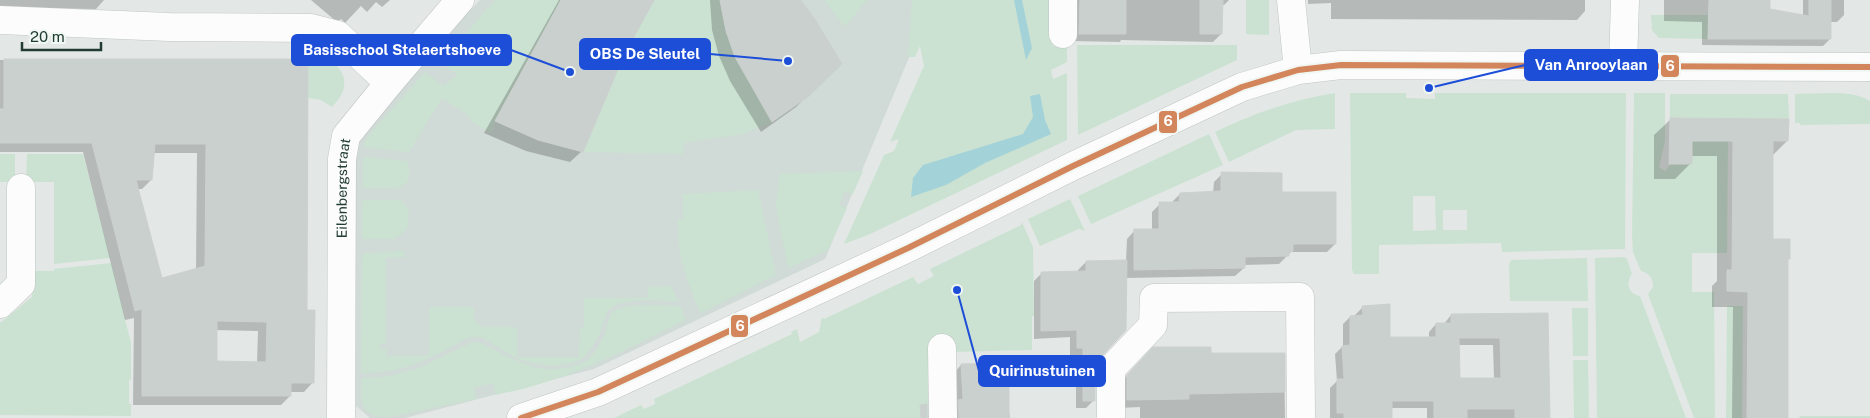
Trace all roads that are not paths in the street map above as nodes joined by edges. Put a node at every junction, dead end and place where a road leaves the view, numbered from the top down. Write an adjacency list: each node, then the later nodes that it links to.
1 (460, 0): 10 (street, Eilenbergstraat)
2 (1063, 0): 6 (street)
3 (1291, 0): 9 (street)
4 (1625, 0): 7 (street)
5 (0, 20): 10 (street)
6 (1063, 34)
7 (1623, 65): 8 (street); 9 (street)
8 (1870, 67)
9 (1298, 70): 15 (street)
10 (389, 83): 14 (street, Eilenbergstraat)
11 (21, 188): 12 (street)
12 (0, 304)
13 (942, 348): 16 (street)
14 (341, 418)
15 (521, 418)
16 (943, 418)
17 (1112, 418): 18 (street)
18 (1301, 418)

